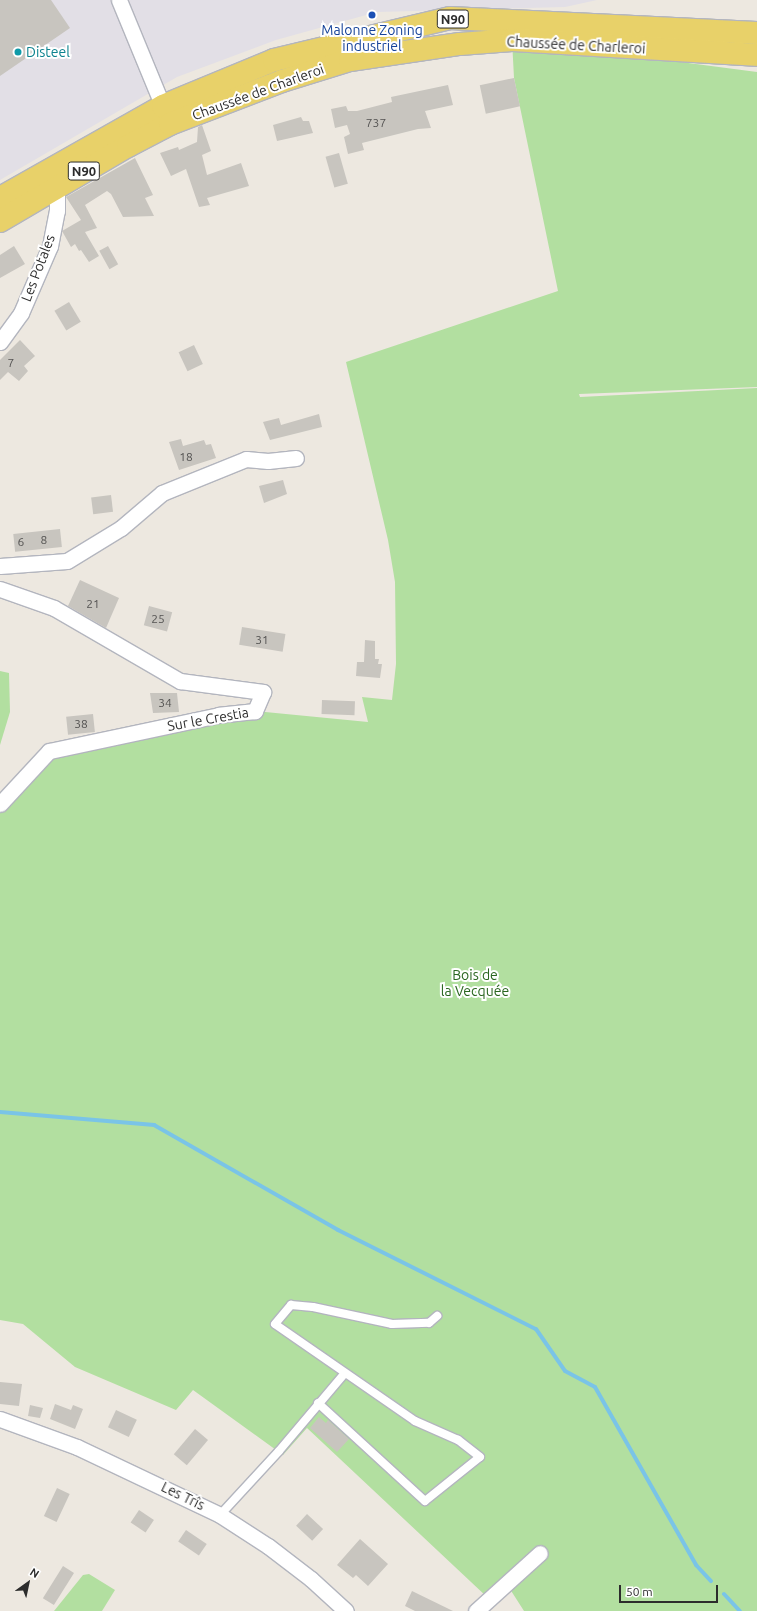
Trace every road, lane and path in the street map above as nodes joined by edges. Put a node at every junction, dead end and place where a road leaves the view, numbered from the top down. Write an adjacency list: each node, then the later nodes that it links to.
1 (119, 0): 4 (street)
2 (757, 33): 4 (main road, Chaussée de Charleroi / N90)
3 (757, 55): 4 (main road, Chaussée de Charleroi / N90)
4 (166, 115): 5 (main road, Chaussée de Charleroi / N90); 6 (main road, Chaussée de Charleroi / N90)
5 (57, 187): 7 (main road, Chaussée de Charleroi / N90); 8 (street, Les Potales)
6 (0, 198)
7 (0, 221)
8 (0, 342)
9 (296, 458): 10 (street)
10 (0, 566)
11 (0, 589): 12 (street, Sur le Crestia)
12 (0, 804)
13 (437, 1316): 14 (lane)
14 (344, 1373): 15 (lane); 15 (lane)
15 (318, 1403): 17 (lane)
16 (1, 1423): 17 (street, Les Trîs)
17 (220, 1515): 19 (street, Les Trîs)
18 (540, 1552): 20 (street)
19 (346, 1611)
20 (476, 1611)

